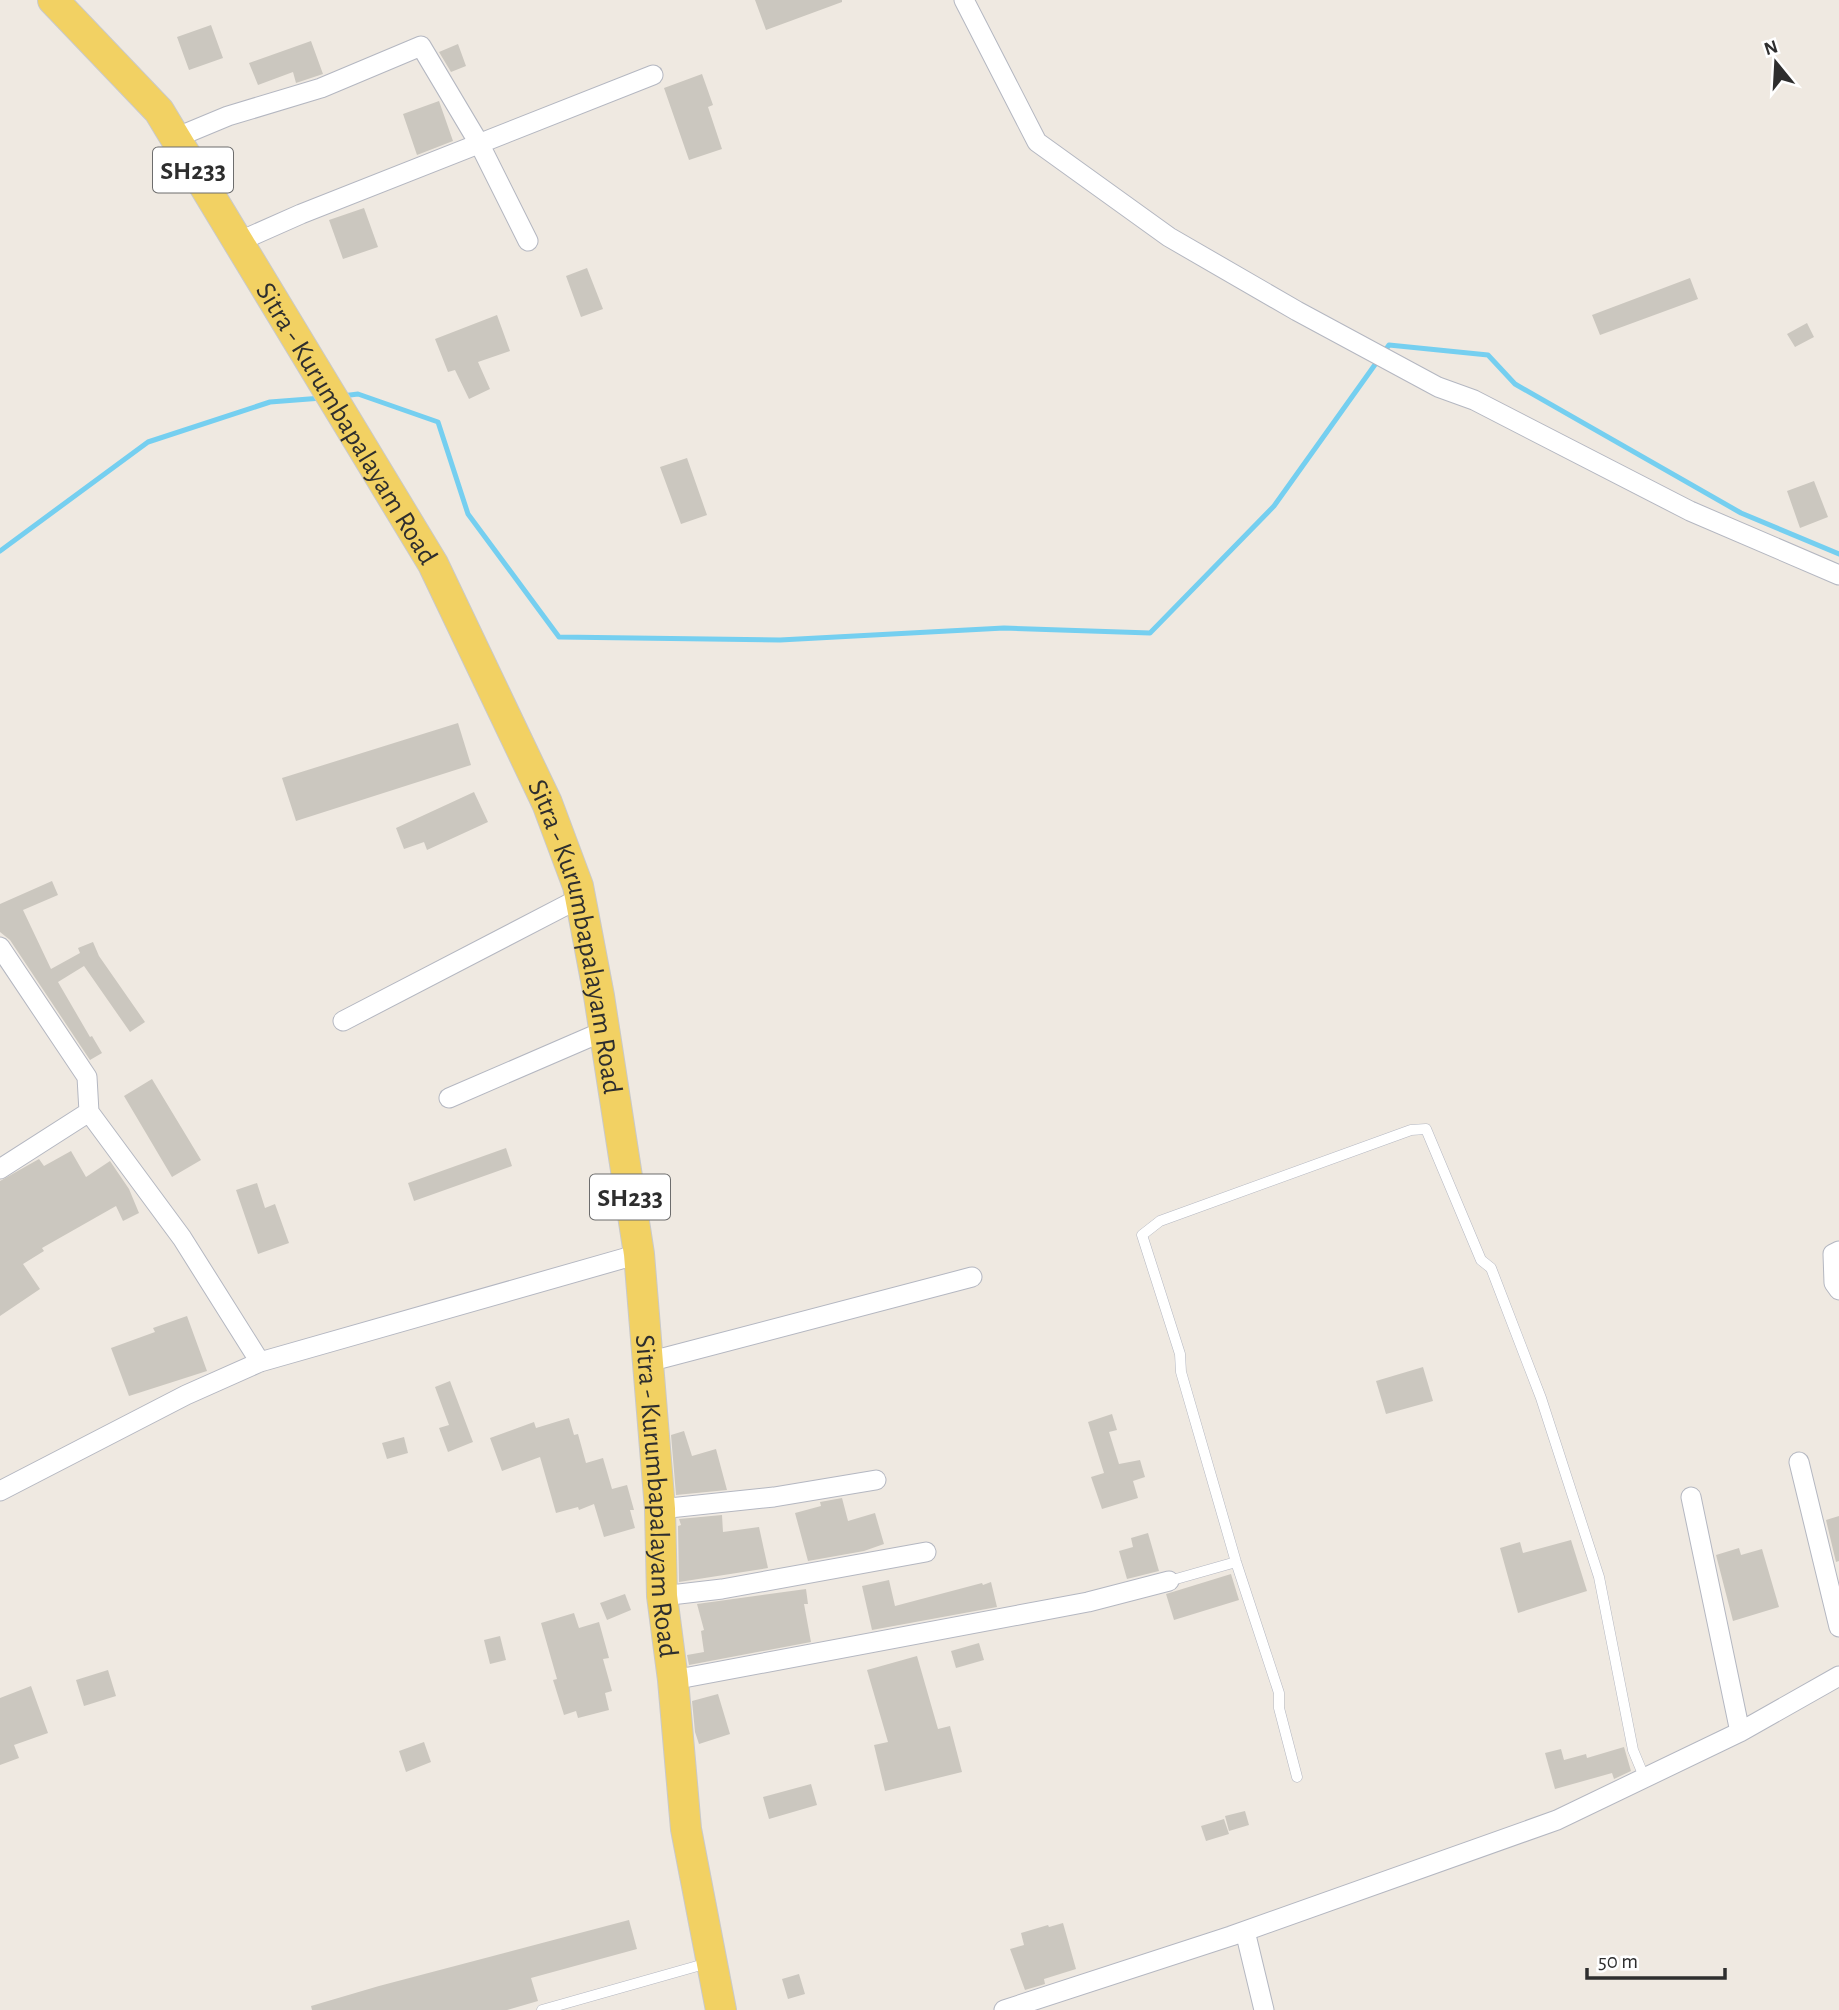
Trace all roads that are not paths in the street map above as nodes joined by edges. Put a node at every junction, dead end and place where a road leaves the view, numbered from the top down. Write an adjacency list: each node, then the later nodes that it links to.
1 (53, 0): 4 (main road, Sitra - Kurumbapalayam Road / SH233)
2 (964, 0): 8 (street)
3 (653, 75): 5 (street)
4 (175, 138): 5 (street); 6 (main road, Sitra - Kurumbapalayam Road / SH233)
5 (480, 145): 6 (street); 7 (street)
6 (240, 241): 9 (main road, Sitra - Kurumbapalayam Road / SH233)
7 (528, 241)
8 (1839, 575)
9 (580, 898): 11 (street); 12 (main road, Sitra - Kurumbapalayam Road / SH233)
10 (0, 947): 14 (street)
11 (343, 1021)
12 (604, 1031): 13 (street); 17 (main road, Sitra - Kurumbapalayam Road / SH233)
13 (449, 1098)
14 (89, 1112): 15 (street); 20 (street)
15 (0, 1169)
16 (1839, 1251): 19 (street)
17 (639, 1254): 20 (street); 21 (main road, Sitra - Kurumbapalayam Road / SH233)
18 (972, 1277): 21 (street)
19 (1839, 1290)
20 (260, 1362): 24 (street)
21 (648, 1362): 26 (main road, Sitra - Kurumbapalayam Road / SH233)
22 (1799, 1462): 31 (street)
23 (876, 1480): 26 (street)
24 (0, 1492)
25 (1691, 1497): 34 (street)
26 (660, 1509): 30 (main road, Sitra - Kurumbapalayam Road / SH233)
27 (926, 1552): 30 (street)
28 (1236, 1562): 29 (lane); 35 (lane); 36 (lane)
29 (1169, 1581): 33 (street)
30 (662, 1596): 33 (main road, Sitra - Kurumbapalayam Road / SH233)
31 (1839, 1627)
32 (1839, 1676): 34 (street)
33 (673, 1680): 38 (main road, Sitra - Kurumbapalayam Road / SH233)
34 (1740, 1732): 36 (street)
35 (1297, 1777)
36 (1645, 1779): 37 (street)
37 (1245, 1931): 41 (street); 42 (street)
38 (712, 1962): 39 (lane); 40 (main road, Sitra - Kurumbapalayam Road / SH233)
39 (542, 2010)
40 (721, 2010)
41 (1004, 2010)
42 (1264, 2010)

